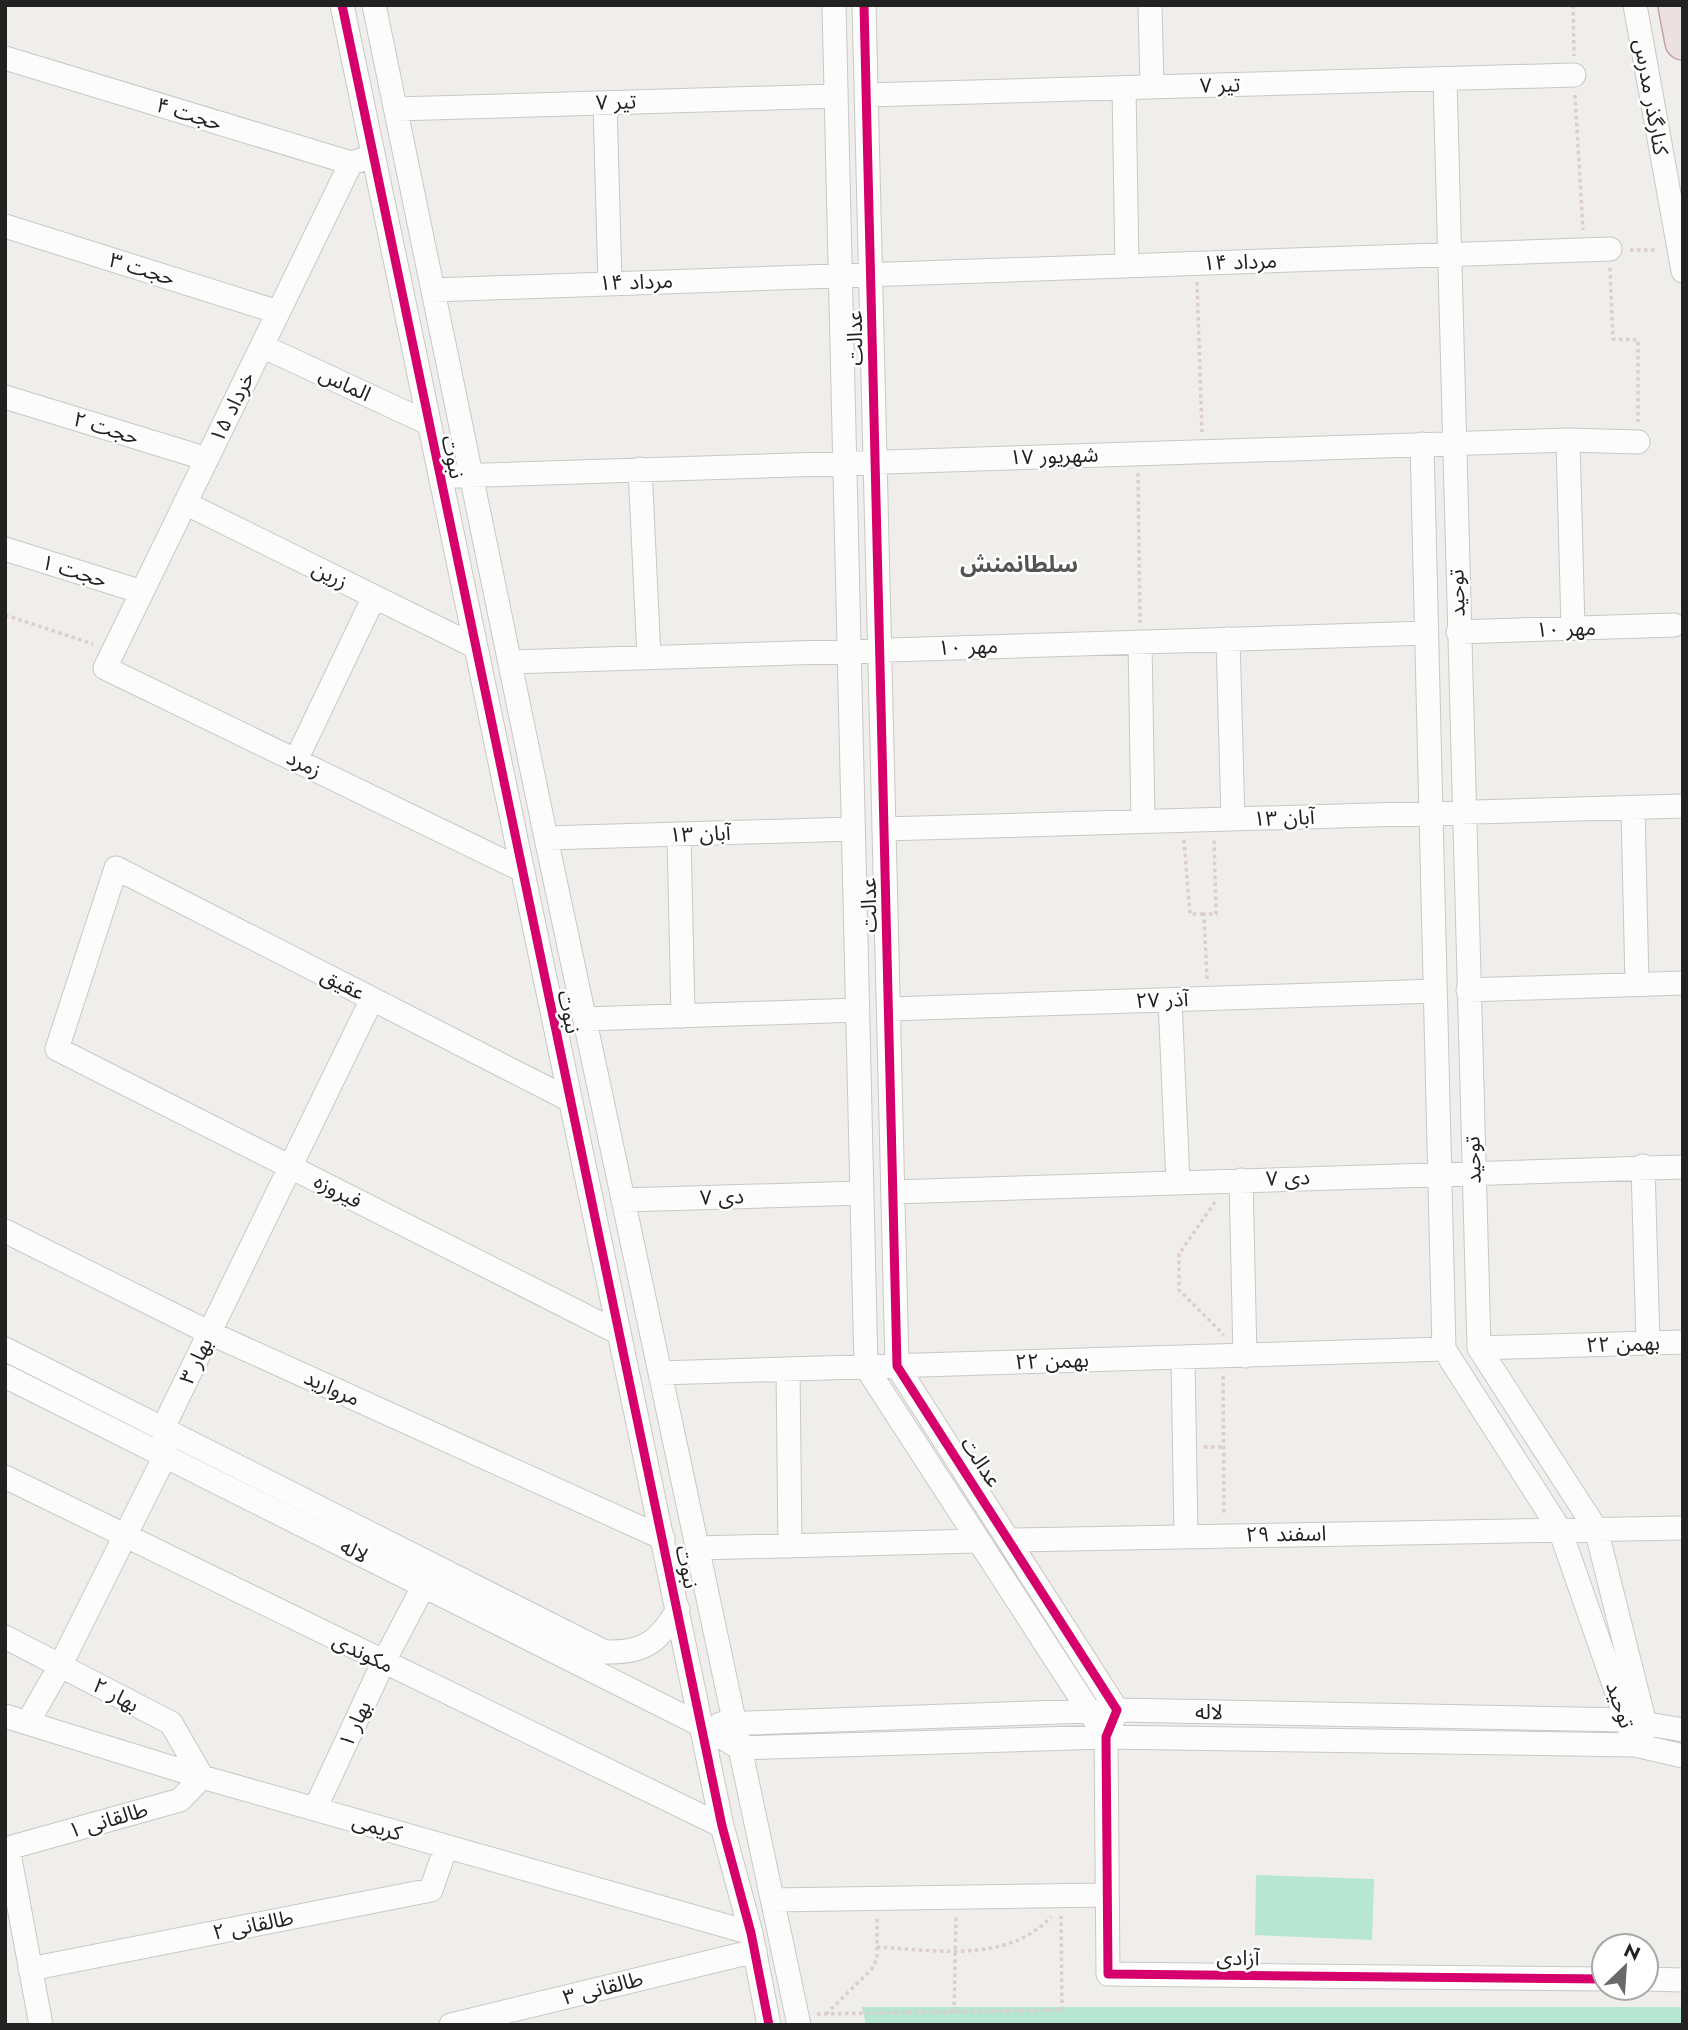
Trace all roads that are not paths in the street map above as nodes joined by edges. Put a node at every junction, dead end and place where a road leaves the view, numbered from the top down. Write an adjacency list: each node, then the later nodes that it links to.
1 (342, 5): 18 (street, نبوت)
2 (374, 5): 17 (street, نبوت)
3 (834, 5): 15 (street, عدالت)
4 (864, 5): 14 (street, عدالت)
5 (1150, 5): 12 (street)
6 (1635, 5): 23 (street, کنارگذر مدرس)
7 (1676, 5): 8 (highway)
8 (1683, 42)
9 (5, 58): 19 (street, حجت ۴)
10 (1574, 75): 11 (street, ۷ تیر)
11 (1445, 79): 12 (street, ۷ تیر); 22 (street, توحید)
12 (1152, 87): 13 (street, ۷ تیر)
13 (1124, 88): 14 (street, ۷ تیر); 24 (street)
14 (866, 95): 25 (street, عدالت)
15 (836, 96): 16 (street, ۷ تیر); 26 (street, عدالت)
16 (606, 103): 17 (street, ۷ تیر); 27 (street)
17 (396, 108): 28 (street, نبوت)
18 (373, 157): 19 (street); 32 (street, نبوت)
19 (351, 163): 29 (street, ۱۵ خرداد)
20 (5, 226): 29 (street, حجت ۳)
21 (1610, 249): 22 (street, ۱۴ مرداد)
22 (1448, 255): 24 (street, ۱۴ مرداد); 35 (street, توحید)
23 (1681, 261)
24 (1127, 266): 25 (street, ۱۴ مرداد)
25 (871, 274): 26 (street, ۱۴ مرداد); 38 (street, عدالت)
26 (840, 276): 27 (street, ۱۴ مرداد); 39 (street, عدالت)
27 (610, 283): 28 (street, ۱۴ مرداد)
28 (433, 289): 41 (street, نبوت)
29 (278, 312): 30 (street, ۱۵ خرداد)
30 (262, 346): 32 (street, الماس); 37 (street, ۱۵ خرداد)
31 (5, 397): 37 (street, حجت ۲)
32 (428, 424): 42 (street, نبوت)
33 (1568, 440): 34 (street, ۱۷ شهریور); 35 (street, ۱۷ شهریور); 48 (street)
34 (1638, 442)
35 (1452, 443): 36 (street, ۱۷ شهریور); 49 (street, توحید)
36 (1422, 444): 38 (street, ۱۷ شهریور); 50 (street, توحید)
37 (207, 459): 43 (street, ۱۵ خرداد)
38 (876, 461): 39 (street, ۱۷ شهریور); 55 (street, عدالت)
39 (845, 463): 40 (street, ۱۷ شهریور); 56 (street, عدالت)
40 (640, 469): 41 (street, ۱۷ شهریور); 57 (street)
41 (471, 474): 42 (street, ۱۷ شهریور); 58 (street, نبوت)
42 (439, 477): 53 (street, نبوت)
43 (185, 503): 45 (street, ۱۵ خرداد); 46 (street, زرین)
44 (5, 549): 45 (street, حجت ۱)
45 (142, 592): 54 (street, ۱۵ خرداد)
46 (374, 597): 53 (street, زرین); 59 (street)
47 (1674, 625): 48 (street, ۱۰ مهر)
48 (1573, 628): 49 (street, ۱۰ مهر)
49 (1458, 632): 62 (street, توحید)
50 (1427, 633): 51 (street, ۱۰ مهر); 63 (street, توحید)
51 (1228, 639): 52 (street, ۱۰ مهر); 64 (street)
52 (1140, 642): 55 (street, ۱۰ مهر); 65 (street)
53 (474, 646): 70 (street, نبوت)
54 (114, 650): 59 (street, زمرد)
55 (880, 650): 56 (street, ۱۰ مهر); 66 (street, عدالت)
56 (849, 651): 57 (street, ۱۰ مهر); 67 (street, عدالت)
57 (649, 657): 58 (street, ۱۰ مهر)
58 (510, 662): 69 (street, نبوت)
59 (296, 760): 70 (street, زمرد)
60 (1683, 806): 61 (street, ۱۳ آبان)
61 (1633, 808): 62 (street, ۱۳ آبان); 72 (street)
62 (1463, 812): 63 (street, ۱۳ آبان); 73 (street, توحید)
63 (1431, 813): 64 (street, ۱۳ آبان); 74 (street, توحید)
64 (1223, 819): 65 (street, ۱۳ آبان)
65 (1143, 821): 66 (street, ۱۳ آبان)
66 (884, 829): 77 (street, عدالت)
67 (853, 830): 68 (street, ۱۳ آبان); 78 (street, عدالت)
68 (679, 834): 69 (street, ۱۳ آبان); 79 (street)
69 (546, 838): 80 (street, نبوت)
70 (520, 869): 82 (street, نبوت)
71 (1683, 983): 72 (street)
72 (1637, 984): 73 (street)
73 (1468, 990): 86 (street, توحید)
74 (1435, 991): 76 (street, ۲۷ آذر); 87 (street, توحید)
75 (372, 999): 81 (street, عقیق); 82 (street, عقیق); 84 (street, بهار ۳)
76 (1170, 1000): 77 (street, ۲۷ آذر); 89 (street)
77 (889, 1009): 90 (street, عدالت)
78 (858, 1010): 79 (street); 91 (street, عدالت)
79 (683, 1016): 80 (street)
80 (585, 1019): 92 (street, نبوت)
81 (57, 1049): 84 (street, فیروزه)
82 (570, 1100): 95 (street, نبوت)
83 (1643, 1166): 85 (street, ۷ دی); 86 (street, ۷ دی); 97 (street)
84 (290, 1167): 94 (street, بهار ۳); 95 (street, فیروزه)
85 (1683, 1167)
86 (1474, 1172): 87 (street, ۷ دی); 98 (street, توحید)
87 (1440, 1173): 88 (street, ۷ دی); 100 (street, توحید)
88 (1235, 1180): 89 (street, ۷ دی); 101 (street)
89 (1178, 1182): 90 (street, ۷ دی)
90 (893, 1192): 103 (street, عدالت)
91 (862, 1193): 92 (street, ۷ دی); 104 (street, عدالت)
92 (623, 1200): 106 (street, نبوت)
93 (5, 1231): 94 (street, مروارید)
94 (210, 1333): 108 (street, بهار ۳); 116 (street, مروارید)
95 (619, 1334): 116 (street, نبوت)
96 (1683, 1342): 97 (street, ۲۲ بهمن)
97 (1648, 1343): 98 (street, ۲۲ بهمن)
98 (1479, 1348): 112 (street, توحید)
99 (5, 1349): 108 (street, لاله)
100 (1444, 1349): 101 (street, ۲۲ بهمن); 113 (street, توحید)
101 (1234, 1356): 102 (street, ۲۲ بهمن)
102 (1183, 1357): 103 (street, ۲۲ بهمن); 115 (street)
103 (897, 1366): 104 (street, ۲۲ بهمن); 117 (street, عدالت)
104 (866, 1367): 105 (street, ۲۲ بهمن); 118 (street)
105 (788, 1369): 106 (street, ۲۲ بهمن); 119 (street)
106 (660, 1373): 120 (street, نبوت)
107 (5, 1376): 109 (street, لاله)
108 (163, 1428): 109 (street); 121 (street, لاله)
109 (165, 1456): 114 (street); 122 (street, لاله)
110 (5, 1476): 114 (street, مکوندی)
111 (1683, 1528): 112 (street)
112 (1596, 1529): 113 (street, ۲۹ اسفند); 131 (street, توحید)
113 (1560, 1530): 115 (street, ۲۹ اسفند); 131 (street, توحید)
114 (125, 1535): 125 (street, مکوندی); 126 (street)
115 (1186, 1535): 117 (street, ۲۹ اسفند)
116 (663, 1538): 123 (street, نبوت)
117 (1011, 1540): 127 (street, عدالت)
118 (977, 1541): 119 (street); 128 (street)
119 (790, 1546): 120 (street)
120 (698, 1548): 130 (street, نبوت)
121 (435, 1565): 122 (street, بهار ۱); 123 (street, لاله)
122 (424, 1586): 125 (street, بهار ۱); 133 (street, لاله)
123 (678, 1609): 133 (street, نبوت)
124 (5, 1637): 126 (street, بهار ۲)
125 (383, 1662): 142 (street, بهار ۱); 143 (street, مکوندی)
126 (60, 1666): 132 (street); 139 (street, بهار ۲)
127 (1117, 1710): 128 (street, لاله); 131 (street, لاله); 135 (street)
128 (1086, 1712): 130 (street, لاله); 135 (street)
129 (5, 1716): 132 (street, کریمی)
130 (735, 1722): 133 (street, لاله); 137 (street, نبوت)
131 (1635, 1722): 134 (street, لاله); 136 (street, توحید)
132 (28, 1723): 139 (street, کریمی)
133 (703, 1726): 137 (street, لاله); 141 (street, نبوت)
134 (1683, 1730)
135 (1106, 1737): 136 (street, لاله); 137 (street, لاله); 146 (street, آزادی)
136 (1635, 1745): 138 (street, لاله)
137 (740, 1748): 140 (street, نبوت)
138 (1683, 1756)
139 (202, 1777): 142 (street, کریمی); 145 (street, طالقانی ۱)
140 (747, 1780): 141 (street); 147 (street, نبوت)
141 (714, 1784): 143 (street, نبوت)
142 (315, 1809): 144 (street, کریمی)
143 (722, 1826): 148 (street, نبوت)
144 (446, 1847): 148 (street, کریمی); 149 (street, طالقانی ۲)
145 (7, 1848): 149 (street)
146 (1107, 1895): 147 (street); 150 (street, آزادی)
147 (773, 1900): 153 (street, نبوت)
148 (753, 1942): 155 (street, طالقانی ۳); 156 (street, نبوت)
149 (30, 1969): 154 (street)
150 (1590, 1979)
151 (1660, 1979): 152 (street)
152 (1683, 1980)
153 (798, 2020)
154 (41, 2025)
155 (451, 2025)
156 (769, 2025)

